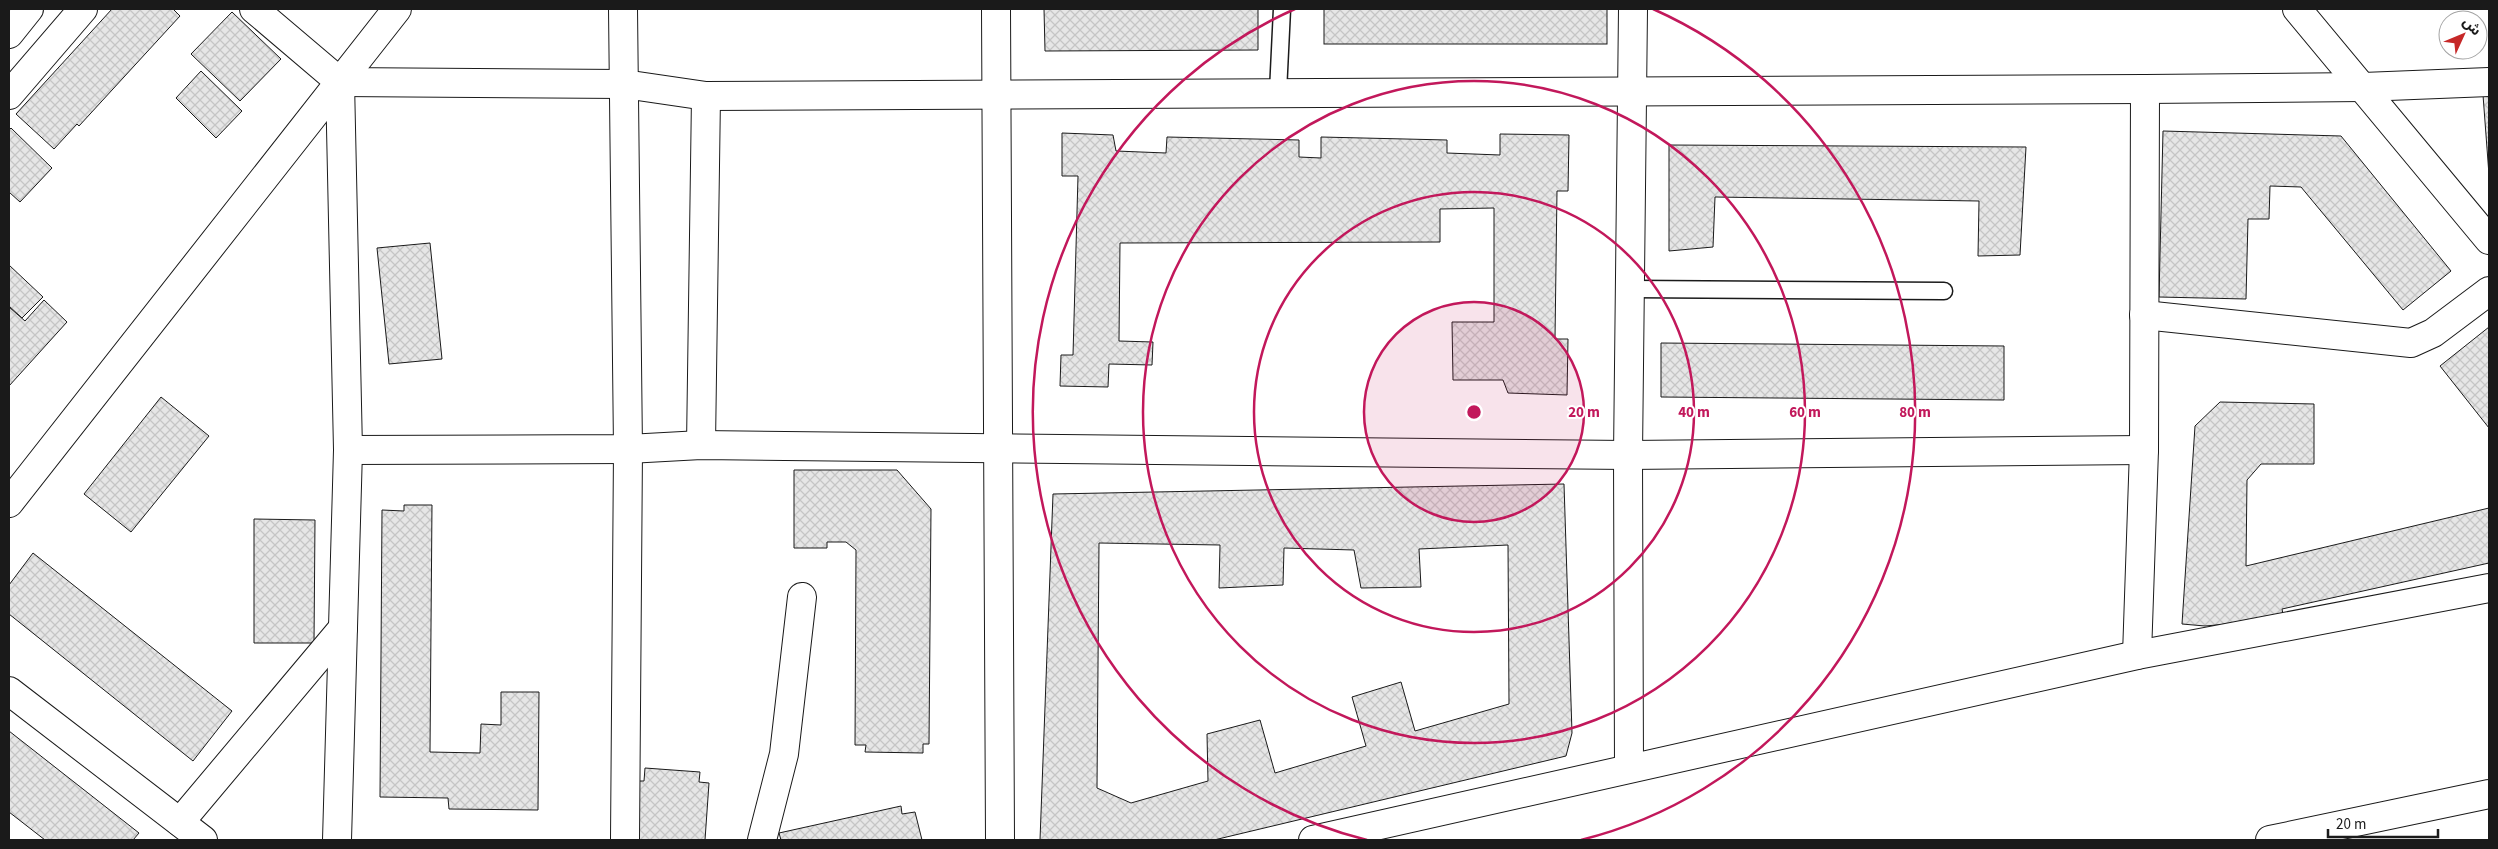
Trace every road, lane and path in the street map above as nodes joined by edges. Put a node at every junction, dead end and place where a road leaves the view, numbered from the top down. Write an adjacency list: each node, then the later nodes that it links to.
1 (29, 9): 10 (main road)
2 (82, 9): 19 (main road)
3 (254, 9): 11 (main road)
4 (398, 9): 11 (main road)
5 (623, 9): 13 (main road)
6 (996, 9): 18 (main road)
7 (1282, 9): 16 (lane)
8 (1633, 9): 17 (main road)
9 (2297, 9): 14 (main road)
10 (9, 34)
11 (340, 82): 13 (main road); 29 (main road); 32 (main road)
12 (2489, 82): 14 (main road)
13 (624, 84): 20 (main road); 27 (main road)
14 (2363, 87): 15 (main road); 21 (main road)
15 (2145, 89): 17 (main road); 25 (main road)
16 (1278, 92): 17 (main road); 18 (main road)
17 (1633, 92): 22 (main road)
18 (995, 93): 20 (main road); 28 (main road)
19 (9, 95)
20 (706, 96): 26 (main road)
21 (2489, 240)
22 (1631, 288): 23 (lane); 31 (main road)
23 (1944, 291)
24 (2489, 291): 25 (main road)
25 (2144, 315): 30 (main road)
26 (701, 445): 27 (main road); 28 (main road)
27 (628, 449): 29 (main road); 43 (main road)
28 (996, 449): 31 (main road); 45 (main road)
29 (348, 450): 35 (main road)
30 (2144, 450): 31 (main road); 36 (main road)
31 (1628, 455): 38 (main road)
32 (9, 503)
33 (2489, 588): 36 (main road)
34 (802, 597): 44 (main road)
35 (343, 628): 40 (main road); 42 (main road)
36 (2137, 655): 38 (main road)
37 (9, 691): 40 (main road)
38 (1629, 768): 46 (main road)
39 (2489, 794): 47 (main road)
40 (180, 822): 41 (main road)
41 (203, 840)
42 (337, 840)
43 (617, 840)
44 (762, 840)
45 (1000, 840)
46 (1313, 840)
47 (2270, 840)

